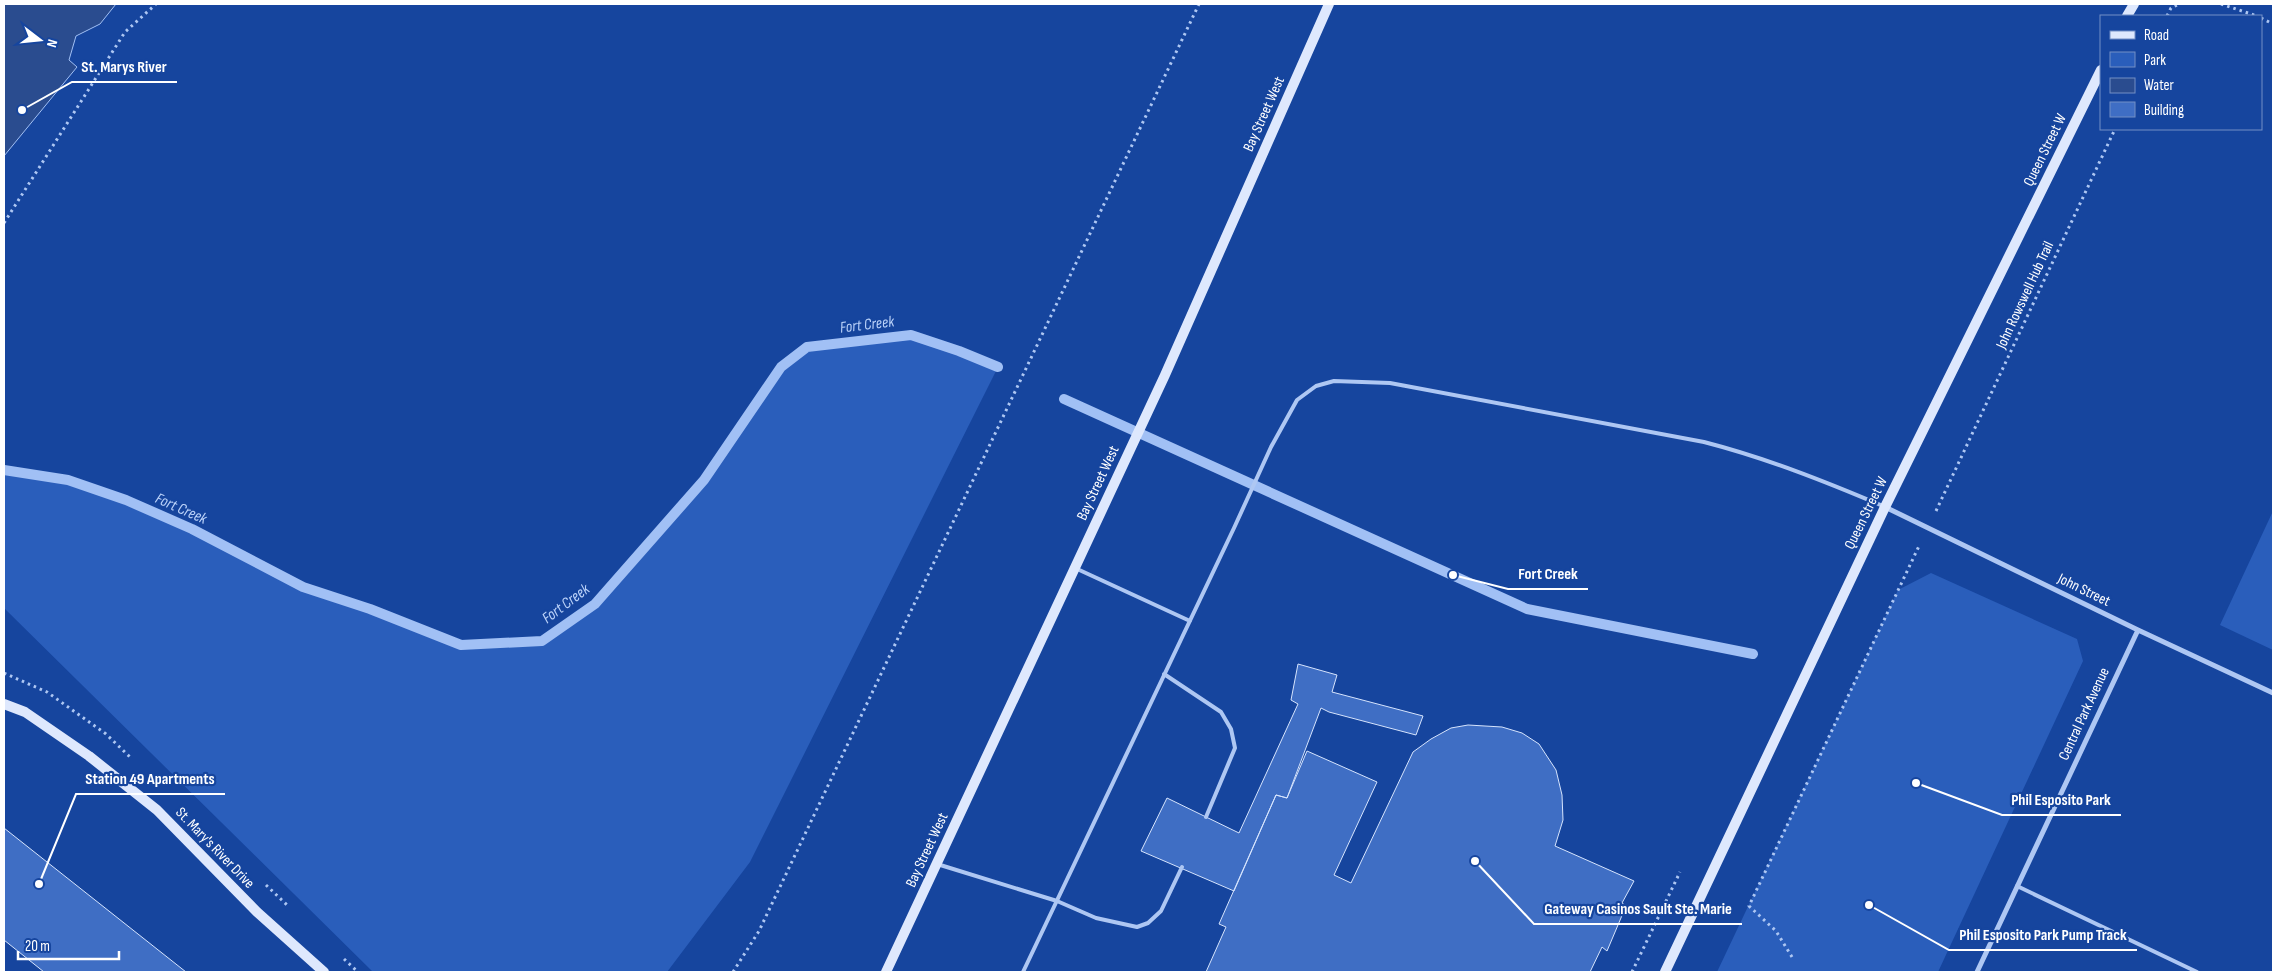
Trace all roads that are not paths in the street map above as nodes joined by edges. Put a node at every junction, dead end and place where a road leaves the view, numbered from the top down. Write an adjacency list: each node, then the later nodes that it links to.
1 (1329, 4): 6 (main road, Bay Street West)
2 (2134, 4): 3 (main road)
3 (2128, 15)
4 (2100, 72): 5 (main road, Queen Street W)
5 (1885, 507): 7 (lane); 8 (street, John Street); 20 (main road, Queen Street W)
6 (1075, 568): 7 (lane); 13 (main road, Bay Street West)
7 (1190, 620): 9 (lane)
8 (2138, 630): 10 (street, John Street); 15 (street, Central Park Avenue)
9 (1164, 674): 12 (lane); 16 (lane)
10 (2273, 693)
11 (4, 704): 17 (main road, St. Mary's River Drive)
12 (1206, 818)
13 (937, 864): 16 (lane); 18 (main road, Bay Street West)
14 (1182, 867): 16 (lane)
15 (2017, 886): 21 (street, Central Park Avenue); 22 (lane)
16 (1056, 901): 19 (lane)
17 (324, 972)
18 (886, 972)
19 (1023, 972)
20 (1665, 972)
21 (1977, 972)
22 (2197, 972)

